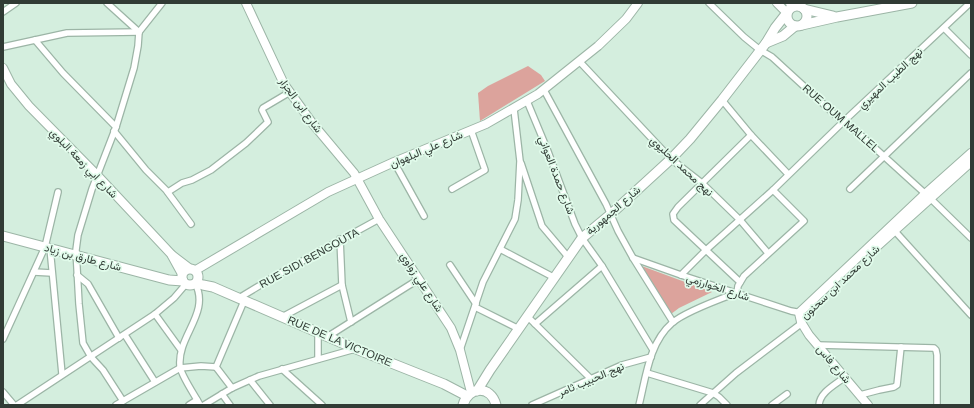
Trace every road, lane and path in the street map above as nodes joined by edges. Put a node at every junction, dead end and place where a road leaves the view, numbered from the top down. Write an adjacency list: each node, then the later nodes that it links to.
1 (16, 3): 11 (street)
2 (107, 3): 16 (street)
3 (162, 3): 16 (street)
4 (246, 3): 26 (street, شارع ابن الجزار)
5 (638, 3): 21 (street, شارع علي البلهوان)
6 (709, 3): 18 (street, RUE OUM MALLEL)
7 (777, 3): 12 (street)
8 (912, 3): 13 (main road)
9 (970, 3): 15 (street, نهج الطيب المهيري)
10 (797, 6): 12 (main road); 13 (main road); 14 (main road)
11 (3, 12)
12 (786, 14): 14 (main road); 18 (main road, شارع الجمهورية)
13 (837, 17): 14 (main road)
14 (799, 25): 18 (main road)
15 (944, 28): 20 (street); 30 (street, نهج الطيب المهيري)
16 (139, 32): 17 (street); 31 (street)
17 (35, 40): 19 (street); 31 (street)
18 (763, 46): 27 (main road, شارع الجمهورية); 30 (street, RUE OUM MALLEL)
19 (3, 47)
20 (971, 55)
21 (580, 62): 25 (street, شارع علي البلهوان); 36 (street, نهج محمد الحليوي)
22 (3, 68): 24 (street, شارع ابي زمعة البلوي)
23 (971, 73): 35 (street)
24 (5, 78): 41 (street, شارع ابي زمعة البلوي)
25 (544, 90): 28 (street, شارع علي البلهوان); 50 (street)
26 (290, 92): 42 (street, شارع ابن الجزار); 48 (street)
27 (722, 100): 33 (street); 36 (main road, شارع الجمهورية)
28 (527, 101): 29 (street, شارع علي البلهوان); 57 (street, شارع حمدة العواني)
29 (514, 109): 32 (street, شارع علي البلهوان); 37 (street)
30 (843, 122): 35 (street, RUE OUM MALLEL); 40 (street, نهج الطيب المهيري)
31 (115, 129): 41 (street); 48 (street)
32 (471, 130): 38 (street, شارع علي البلهوان); 44 (street)
33 (752, 136): 40 (street); 43 (street)
34 (971, 153): 49 (street, شارع محمد ابن سحنون)
35 (884, 156): 45 (street); 49 (street, RUE OUM MALLEL)
36 (671, 159): 43 (street, نهج محمد الحليوي); 50 (main road, شارع الجمهورية)
37 (520, 161): 61 (street); 65 (street)
38 (394, 162): 42 (street, شارع علي البلهوان); 51 (street)
39 (971, 162): 49 (street, شارع محمد ابن سحنون)
40 (788, 174): 46 (street, نهج الطيب المهيري)
41 (97, 175): 64 (street); 73 (street, شارع ابي زمعة البلوي)
42 (357, 179): 52 (street, شارع علي زواوي); 73 (street, شارع علي البلهوان)
43 (703, 184): 53 (street, نهج محمد الحليوي); 62 (street)
44 (452, 189)
45 (850, 189)
46 (773, 190): 53 (street, نهج الطيب المهيري); 63 (street)
47 (58, 192): 60 (street)
48 (168, 192): 54 (street)
49 (927, 196): 55 (street, شارع محمد ابن سحنون); 58 (street, RUE OUM MALLEL)
50 (611, 214): 57 (main road, شارع الجمهورية); 66 (street)
51 (424, 216)
52 (379, 219): 59 (street, RUE SIDI BENGOUTA); 75 (street, شارع علي زواوي)
53 (740, 220): 62 (street, نهج الطيب المهيري); 63 (street, نهج محمد الحليوي)
54 (191, 224)
55 (893, 229): 82 (street); 85 (street, شارع محمد ابن سحنون)
56 (3, 236): 60 (main road, شارع طارق بن زياد)
57 (582, 238): 65 (main road, شارع الجمهورية); 68 (street, شارع حمدة العواني)
58 (971, 238)
59 (340, 239): 77 (street); 79 (street, RUE SIDI BENGOUTA)
60 (48, 248): 64 (main road, شارع طارق بن زياد); 69 (street); 70 (street)
61 (500, 249): 74 (street); 80 (street)
62 (706, 250): 72 (street, نهج الطيب المهيري); 76 (street)
63 (768, 253): 76 (street)
64 (76, 255): 71 (street); 73 (main road, شارع طارق بن زياد)
65 (569, 258): 74 (main road, شارع الجمهورية)
66 (633, 258): 72 (street, شارع الخوارزمي); 87 (street)
67 (450, 265): 80 (street)
68 (602, 266): 88 (street); 99 (street, شارع حمدة العواني)
69 (34, 272): 70 (street); 93 (street)
70 (52, 273): 107 (street)
71 (77, 275): 91 (street); 100 (street)
72 (681, 275): 78 (street, شارع الخوارزمي)
73 (190, 277): 79 (main road, RUE DE LA VICTOIRE); 81 (street); 97 (street)
74 (555, 278): 84 (main road, شارع الجمهورية)
75 (419, 279): 86 (street); 98 (street, شارع علي زواوي)
76 (740, 282): 78 (street)
77 (342, 285): 83 (street); 86 (street)
78 (736, 293): 85 (street, شارع الخوارزمي); 87 (street)
79 (241, 299): 83 (main road, RUE DE LA VICTOIRE); 103 (street)
80 (475, 306): 89 (street); 98 (street)
81 (154, 314): 91 (street); 97 (street)
82 (971, 315)
83 (282, 317): 90 (main road, RUE DE LA VICTOIRE)
84 (528, 317): 88 (street); 89 (main road, شارع الجمهورية)
85 (801, 318): 94 (street, شارع فاس); 115 (street)
86 (351, 322): 92 (street)
87 (673, 322): 99 (street)
88 (535, 324): 109 (street)
89 (519, 329): 114 (main road, شارع الجمهورية)
90 (318, 333): 92 (main road, RUE DE LA VICTOIRE); 102 (street)
91 (122, 336): 100 (street); 111 (street)
92 (327, 337): 96 (main road, RUE DE LA VICTOIRE)
93 (3, 339)
94 (818, 345): 95 (street); 108 (street, شارع فاس)
95 (901, 347): 118 (street); 138 (street)
96 (356, 349): 102 (street); 114 (main road, RUE DE LA VICTOIRE)
97 (181, 350): 104 (street)
98 (460, 350): 114 (street, شارع علي زواوي)
99 (654, 350): 101 (street)
100 (91, 357): 107 (street); 119 (street)
101 (651, 357): 106 (street); 109 (street, نهج الحبيب ثامر)
102 (318, 359): 105 (street)
103 (216, 367): 104 (street); 112 (street)
104 (180, 368): 111 (street); 120 (street)
105 (282, 369): 110 (street); 121 (street)
106 (647, 373): 115 (street); 132 (street)
107 (62, 374): 123 (street)
108 (845, 377): 118 (street, شارع فاس); 136 (street)
109 (590, 378): 131 (street, نهج الحبيب ثامر)
110 (250, 380): 112 (street); 128 (street)
111 (155, 382): 119 (street)
112 (232, 388): 116 (street)
113 (3, 392): 122 (street)
114 (472, 393): 129 (main road, شارع الجمهورية); 130 (main road, RUE DE LA VICTOIRE)
115 (713, 393): 133 (street); 134 (street)
116 (222, 394): 126 (street); 127 (street)
117 (787, 394): 135 (street)
118 (860, 395): 137 (street, شارع فاس)
119 (123, 400): 124 (street)
120 (199, 403): 125 (street)
121 (320, 404)
122 (14, 405)
123 (17, 405)
124 (116, 405)
125 (189, 405)
126 (204, 405)
127 (230, 405)
128 (270, 405)
129 (463, 405)
130 (496, 405)
131 (532, 405)
132 (639, 405)
133 (700, 405)
134 (727, 405)
135 (772, 405)
136 (819, 405)
137 (868, 405)
138 (937, 405)

